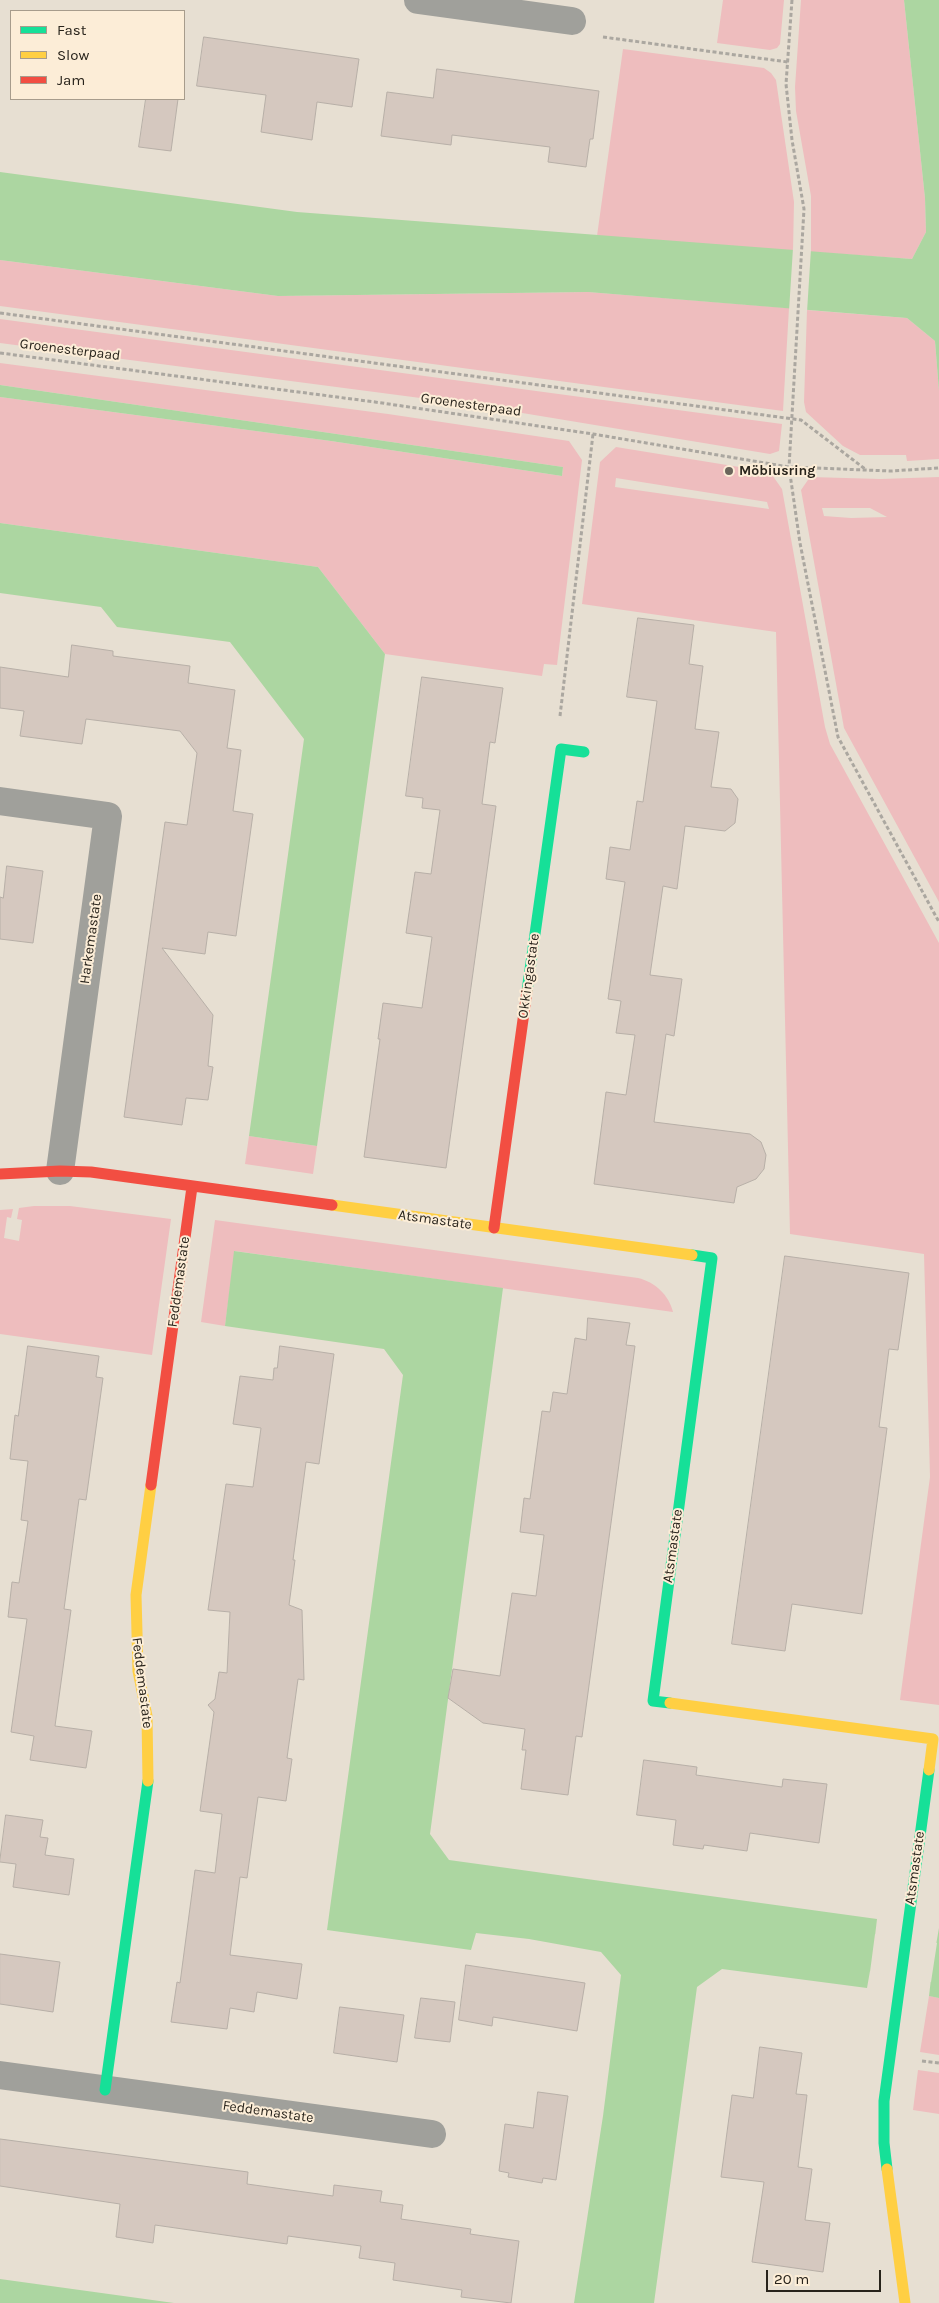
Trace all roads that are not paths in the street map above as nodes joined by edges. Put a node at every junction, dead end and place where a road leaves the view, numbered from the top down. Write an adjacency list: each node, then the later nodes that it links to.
1 (418, 0): 2 (street)
2 (459, 3): 3 (street)
3 (572, 21)
4 (584, 752): 9 (street, Okkingastate)
5 (0, 801): 6 (street, Harkemastate)
6 (60, 1171): 7 (street, Atsmastate); 8 (street, Atsmastate)
7 (0, 1174)
8 (192, 1187): 9 (street, Atsmastate); 11 (street, Feddemastate)
9 (494, 1228): 13 (street, Atsmastate)
10 (0, 2076): 11 (street, Feddemastate)
11 (105, 2090): 12 (street, Feddemastate)
12 (432, 2134)
13 (905, 2303)

